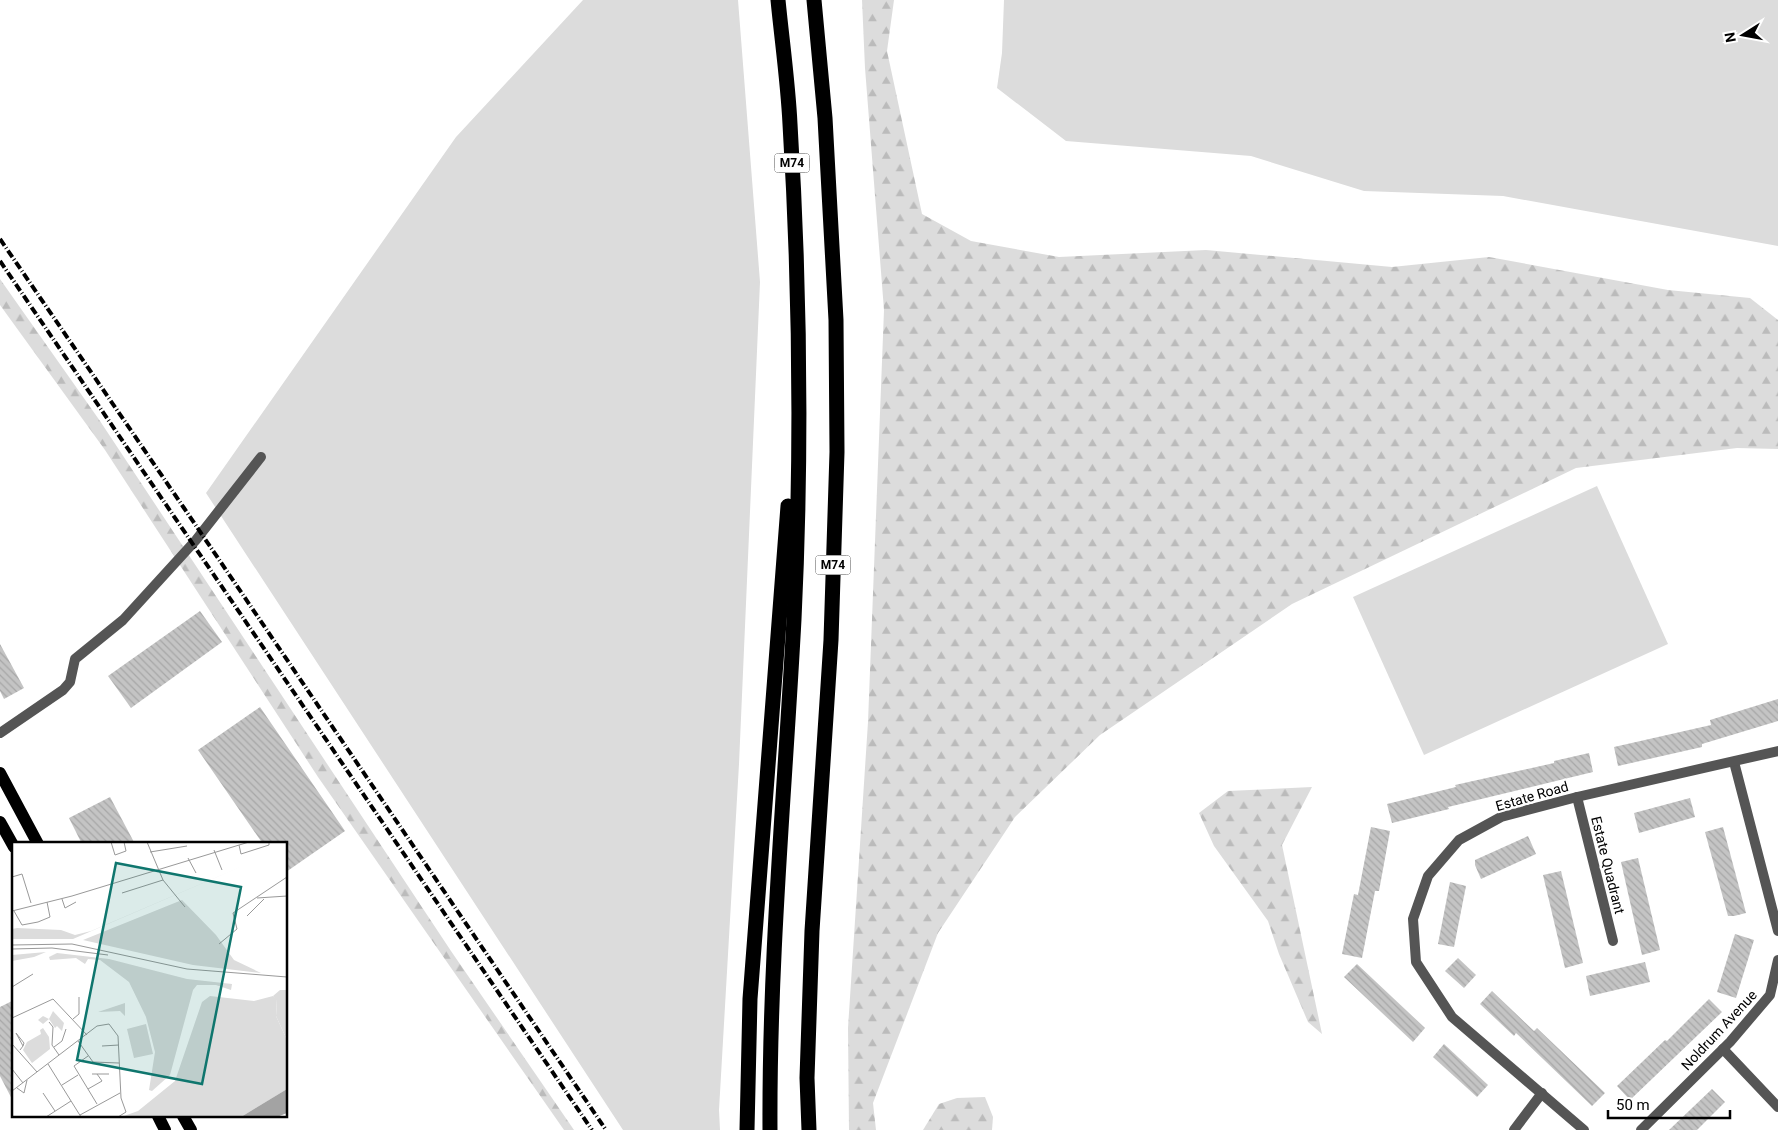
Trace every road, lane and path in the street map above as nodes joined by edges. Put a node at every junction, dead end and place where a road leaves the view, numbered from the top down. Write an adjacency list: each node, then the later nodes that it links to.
1 (778, 0): 3 (highway, M74)
2 (814, 0): 25 (highway, M74)
3 (799, 327): 23 (highway); 24 (highway, M74)
4 (261, 457): 5 (street)
5 (0, 733)
6 (1778, 751): 7 (street, Estate Road)
7 (1734, 762): 9 (street, Estate Road); 13 (street)
8 (0, 773): 11 (main road)
9 (1577, 797): 14 (street, Estate Quadrant); 17 (street, Estate Road)
10 (0, 822): 12 (main road)
11 (37, 842)
12 (12, 843)
13 (1778, 931)
14 (1613, 941)
15 (1778, 960): 16 (street, Noldrum Avenue)
16 (1723, 1049): 18 (street); 28 (street, Noldrum Avenue)
17 (1542, 1093): 26 (street); 27 (street, Estate Road)
18 (1778, 1108)
19 (159, 1118): 21 (main road)
20 (184, 1118): 22 (main road)
21 (165, 1130)
22 (191, 1130)
23 (747, 1130)
24 (770, 1130)
25 (810, 1130)
26 (1514, 1130)
27 (1584, 1130)
28 (1640, 1130)

